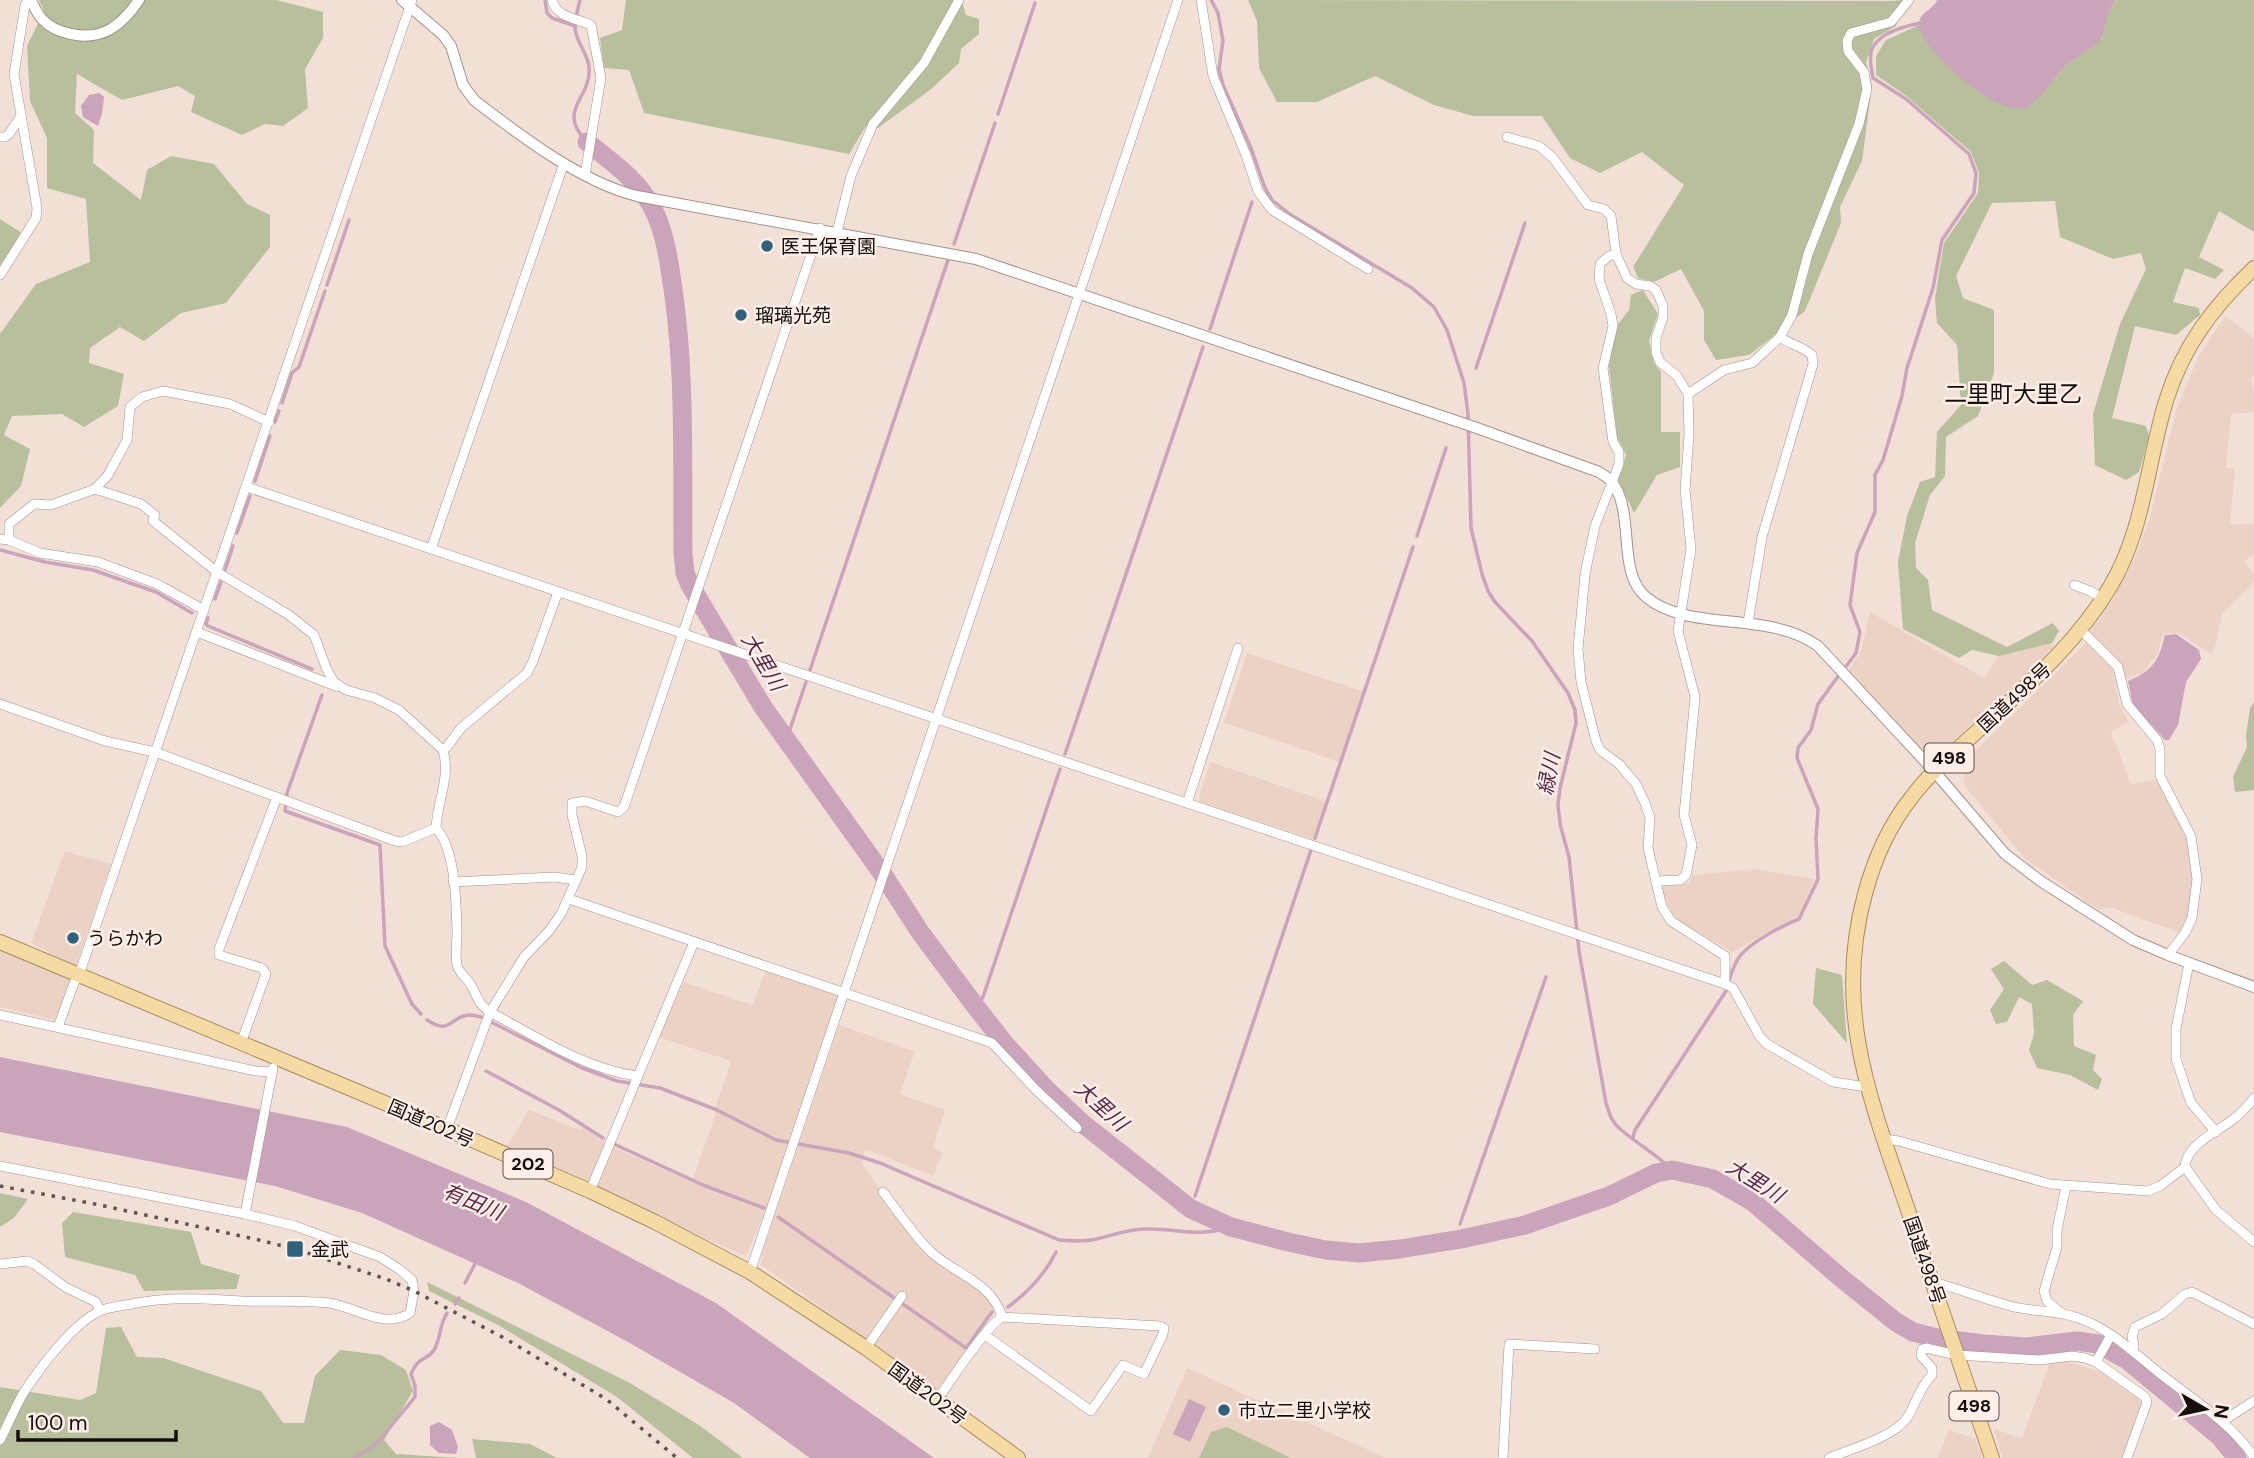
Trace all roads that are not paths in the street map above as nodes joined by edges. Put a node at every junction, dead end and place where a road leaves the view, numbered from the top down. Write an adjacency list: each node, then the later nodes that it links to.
1 (29, 0): 2 (street); 9 (street)
2 (139, 0)
3 (552, 0): 13 (street)
4 (959, 0): 15 (street)
5 (1178, 0): 20 (street)
6 (1201, 0): 18 (street)
7 (1909, 0): 21 (street)
8 (408, 2): 12 (street); 23 (street)
9 (21, 116): 10 (street); 19 (street)
10 (0, 137)
11 (1507, 137): 16 (street)
12 (564, 163): 13 (street); 28 (street)
13 (585, 175): 14 (street)
14 (820, 229): 15 (street); 38 (street)
15 (837, 232): 20 (street)
16 (1616, 254): 22 (street); 24 (street)
17 (2254, 268): 32 (highway, 国道498号 / 498)
18 (1368, 269)
19 (0, 275)
20 (1079, 293): 24 (street); 42 (street)
21 (1780, 337): 22 (street); 35 (street)
22 (1688, 394): 34 (street)
23 (269, 422): 25 (street); 26 (street)
24 (1611, 482): 34 (street); 50 (street)
25 (247, 487): 28 (street); 29 (street)
26 (95, 489): 27 (street); 29 (street)
27 (4, 540): 33 (street)
28 (431, 549): 31 (street)
29 (217, 572): 33 (street); 40 (street)
30 (2074, 585): 32 (street)
31 (558, 592): 38 (street); 43 (street)
32 (2102, 598): 36 (highway, 国道498号 / 498)
33 (204, 610): 37 (street)
34 (1682, 615): 35 (street); 50 (street)
35 (1748, 623): 45 (street)
36 (2080, 629): 45 (highway, 国道498号 / 498); 55 (street)
37 (197, 632): 40 (street); 44 (street)
38 (684, 635): 42 (street); 49 (street)
39 (1237, 648): 47 (street)
40 (346, 690): 43 (street)
41 (0, 704): 44 (street)
42 (937, 719): 47 (street); 60 (street)
43 (443, 750): 48 (street)
44 (155, 752): 46 (street); 57 (street)
45 (1934, 771): 55 (street); 67 (highway, 国道498号 / 498)
46 (283, 799): 48 (street); 64 (street)
47 (1187, 803): 58 (street)
48 (436, 828): 51 (street)
49 (576, 880): 51 (street); 52 (street)
50 (1657, 881): 58 (street)
51 (453, 883): 62 (street)
52 (569, 899): 54 (street); 62 (street)
53 (0, 942): 57 (highway, 国道202号 / 202)
54 (694, 942): 60 (street); 66 (street)
55 (2168, 955): 56 (street)
56 (2189, 963): 59 (street); 71 (street)
57 (79, 975): 63 (street); 64 (highway, 国道202号 / 202)
58 (1729, 986): 67 (street)
59 (2254, 986)
60 (845, 993): 69 (street); 81 (street)
61 (0, 1015): 63 (street)
62 (488, 1018): 66 (street); 70 (street)
63 (58, 1027): 65 (street)
64 (241, 1043): 65 (highway, 国道202号 / 202)
65 (274, 1065): 70 (highway, 国道202号 / 202); 78 (street)
66 (637, 1076): 76 (street)
67 (1867, 1087): 72 (highway, 国道498号 / 498)
68 (2254, 1098): 71 (street)
69 (1077, 1128)
70 (447, 1129): 76 (highway, 国道202号 / 202)
71 (2216, 1132): 74 (street)
72 (1884, 1139): 75 (street); 82 (highway, 国道498号 / 498)
73 (0, 1166): 78 (street)
74 (2185, 1167): 75 (street); 79 (street)
75 (2066, 1186): 85 (street)
76 (590, 1191): 81 (highway, 国道202号 / 202)
77 (883, 1192): 86 (street)
78 (245, 1214): 84 (street)
79 (2254, 1242)
80 (0, 1264): 84 (street)
81 (750, 1272): 90 (highway, 国道202号 / 202)
82 (1933, 1282): 85 (street); 93 (highway, 国道498号 / 498)
83 (902, 1296): 90 (street)
84 (100, 1311): 98 (street)
85 (2061, 1313): 89 (street)
86 (1002, 1317): 88 (street); 88 (street)
87 (2254, 1324): 92 (street)
88 (985, 1335): 95 (street)
89 (2111, 1335): 92 (street); 94 (street)
90 (866, 1348): 95 (highway, 国道202号 / 202)
91 (1595, 1349): 101 (street)
92 (2131, 1349): 97 (street)
93 (1957, 1354): 94 (street); 102 (street); 103 (highway, 国道498号 / 498)
94 (2096, 1362): 104 (street)
95 (937, 1400): 100 (highway, 国道202号 / 202)
96 (2254, 1401): 97 (street)
97 (2223, 1422): 99 (street)
98 (0, 1440)
99 (2254, 1457)
100 (1018, 1458)
101 (1503, 1458)
102 (1829, 1458)
103 (1992, 1458)
104 (2127, 1458)

